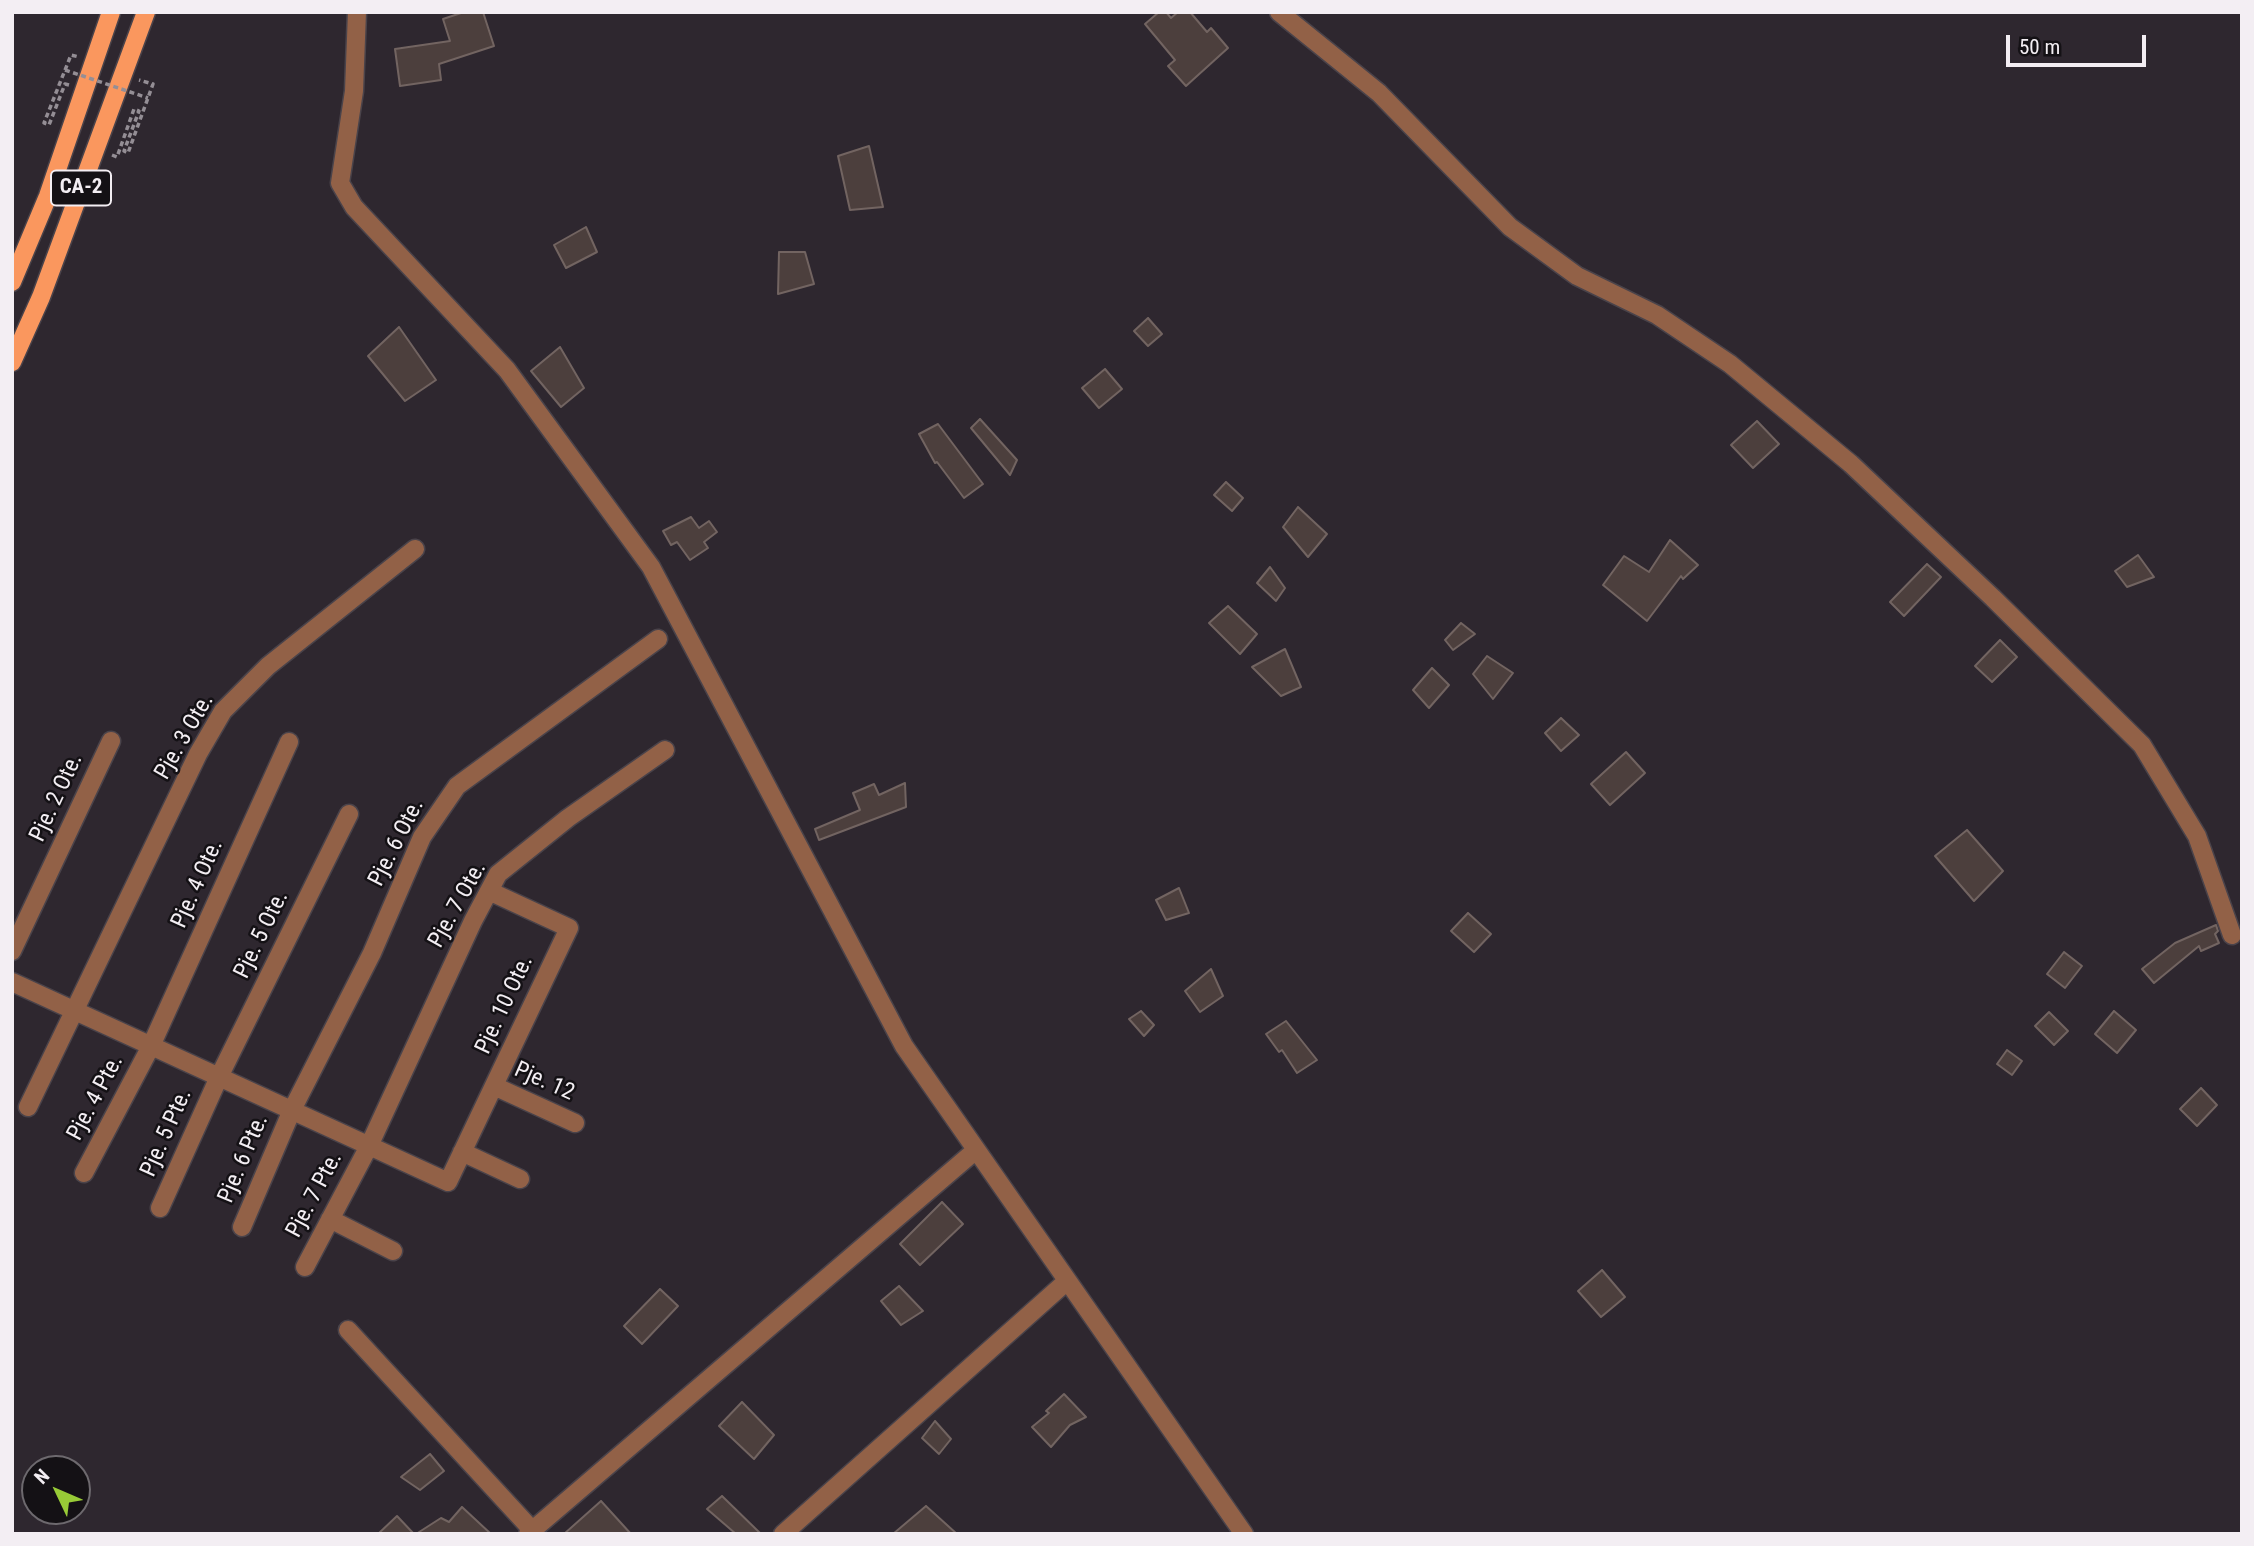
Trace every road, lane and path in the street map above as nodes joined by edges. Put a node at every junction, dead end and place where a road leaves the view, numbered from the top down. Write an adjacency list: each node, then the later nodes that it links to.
1 (111, 12): 11 (main road, CA-2)
2 (146, 12): 12 (main road, CA-2)
3 (357, 12): 31 (street)
4 (1279, 12): 20 (street)
5 (71, 55): 6 (path)
6 (65, 70): 8 (path, bridge); 9 (path)
7 (153, 84): 8 (path)
8 (148, 98): 10 (path)
9 (52, 134)
10 (117, 157)
11 (12, 282)
12 (12, 362)
13 (415, 549): 23 (street, Pje. 3 Ote.)
14 (658, 639): 28 (street, Pje. 6 Ote.)
15 (111, 741): 21 (street, Pje. 2 Ote.)
16 (289, 743): 24 (street, Pje. 4 Ote.)
17 (665, 750): 19 (street, Pje. 7 Ote.)
18 (349, 814): 25 (street, Pje. 5 Ote.)
19 (489, 891): 26 (street, Pje. 10 Ote.); 30 (street, Pje. 7 Ote.)
20 (2232, 935)
21 (12, 951)
22 (12, 982): 23 (street)
23 (76, 1012): 24 (street); 27 (street, Pje. 3 Ote.)
24 (151, 1046): 25 (street); 33 (street, Pje. 4 Pte.)
25 (219, 1077): 28 (street); 35 (street, Pje. 5 Pte.)
26 (494, 1086): 29 (street, Pje. 12); 32 (street, Pje. 10 Ote.)
27 (28, 1107)
28 (292, 1110): 30 (street); 37 (street, Pje. 6 Pte.)
29 (575, 1123)
30 (369, 1146): 32 (street, Pje. 10 Ote.); 36 (street, Pje. 7 Pte.)
31 (976, 1150): 40 (street); 42 (street)
32 (462, 1152): 34 (street)
33 (84, 1173)
34 (520, 1179)
35 (160, 1208)
36 (330, 1219): 38 (street); 39 (street, Pje. 7 Pte.)
37 (242, 1227)
38 (393, 1251)
39 (305, 1267)
40 (1068, 1281): 43 (street); 44 (street)
41 (348, 1330): 42 (street)
42 (530, 1532)
43 (783, 1534)
44 (1244, 1534)

